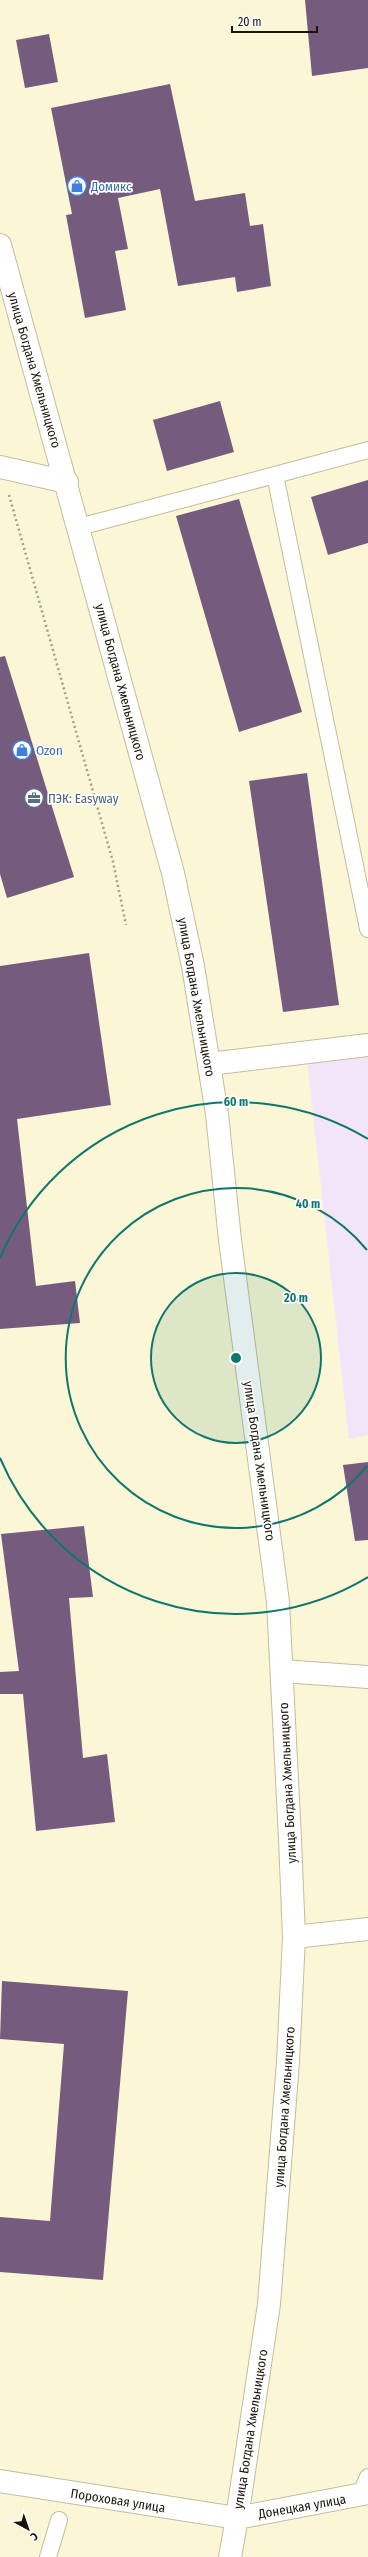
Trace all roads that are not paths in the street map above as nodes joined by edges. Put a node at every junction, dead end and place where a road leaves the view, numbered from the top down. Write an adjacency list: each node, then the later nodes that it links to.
1 (0, 245): 5 (main road, улица Богдана Хмельницкого)
2 (368, 450): 4 (lane)
3 (0, 467): 5 (main road)
4 (275, 475): 6 (lane); 7 (lane)
5 (67, 482): 6 (main road, улица Богдана Хмельницкого)
6 (79, 527): 9 (main road, улица Богдана Хмельницкого)
7 (368, 926)
8 (368, 1045): 9 (main road)
9 (209, 1064): 10 (main road, улица Богдана Хмельницкого)
10 (282, 1671): 11 (main road); 13 (main road, улица Богдана Хмельницкого)
11 (368, 1677)
12 (368, 1929): 13 (main road)
13 (294, 1937): 16 (main road, улица Богдана Хмельницкого)
14 (0, 2481): 16 (main road, Пороховая улица)
15 (365, 2488): 16 (main road, Донецкая улица)
16 (237, 2518): 19 (main road, улица Богдана Хмельницкого)
17 (59, 2520): 18 (lane)
18 (48, 2557)
19 (230, 2557)

